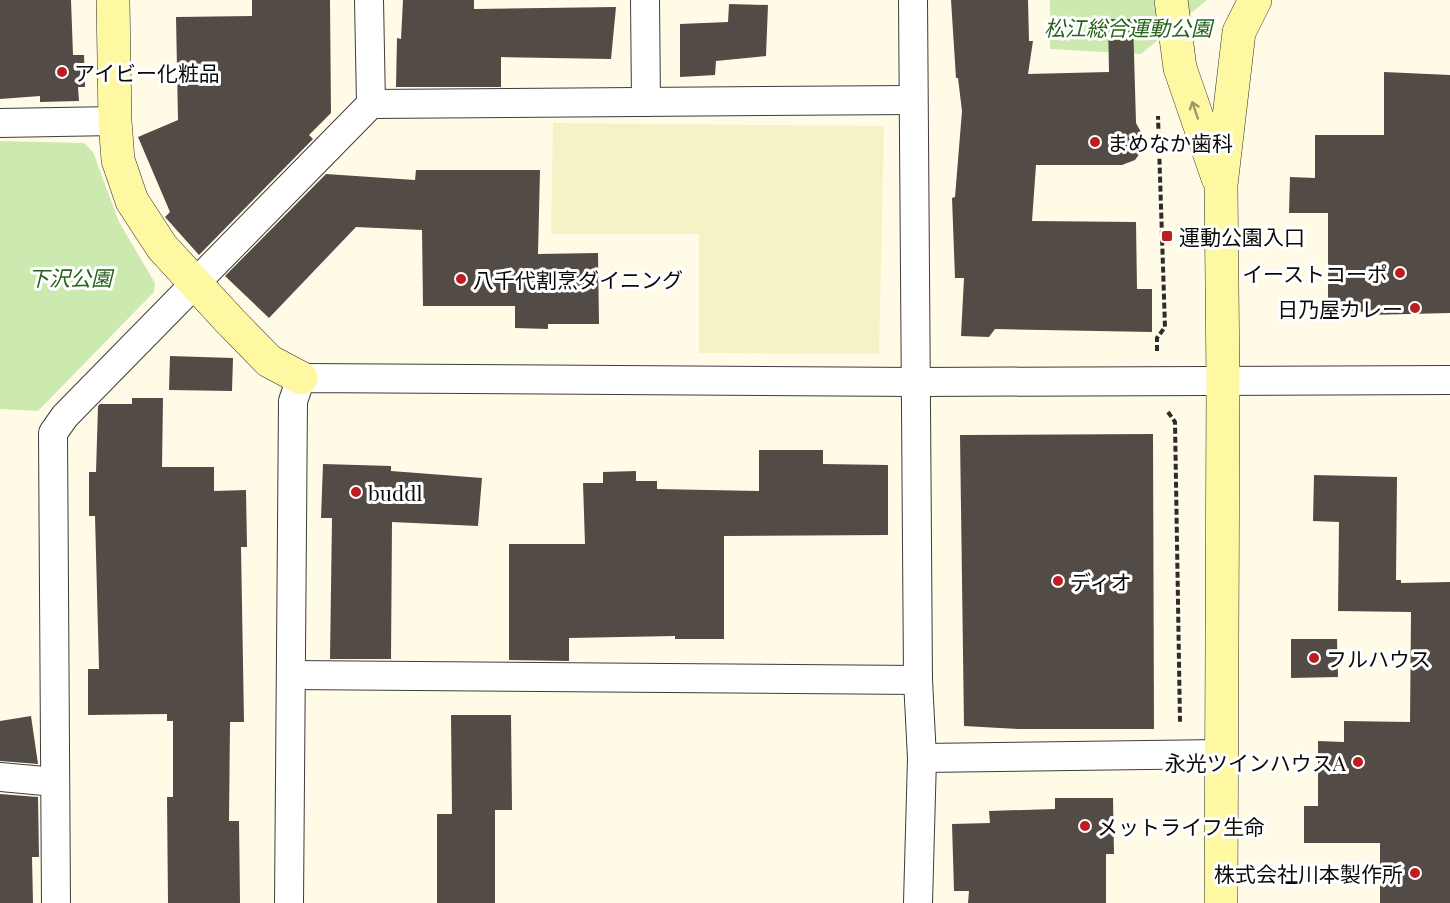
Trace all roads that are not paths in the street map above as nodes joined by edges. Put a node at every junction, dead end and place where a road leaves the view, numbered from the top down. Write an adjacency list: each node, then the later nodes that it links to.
1 (113, 0): 10 (street)
2 (369, 0): 9 (street)
3 (645, 0): 8 (street)
4 (913, 0): 7 (street)
5 (1171, 0): 12 (street, one-way to 5)
6 (1255, 0): 12 (street)
7 (912, 100): 8 (street); 16 (street)
8 (646, 102): 9 (street)
9 (371, 104): 13 (street)
10 (115, 122): 11 (street); 13 (street)
11 (0, 123)
12 (1221, 185): 17 (street)
13 (194, 283): 14 (street); 23 (street)
14 (301, 378): 16 (street); 18 (street)
15 (1450, 380): 17 (street)
16 (917, 382): 17 (street); 19 (street)
17 (1223, 382): 20 (street)
18 (291, 675): 19 (street); 25 (street)
19 (918, 680): 21 (street)
20 (1221, 754): 21 (street); 27 (street)
21 (922, 758): 26 (street)
22 (0, 777): 23 (street)
23 (55, 782): 24 (street)
24 (56, 903)
25 (289, 903)
26 (918, 903)
27 (1221, 903)

